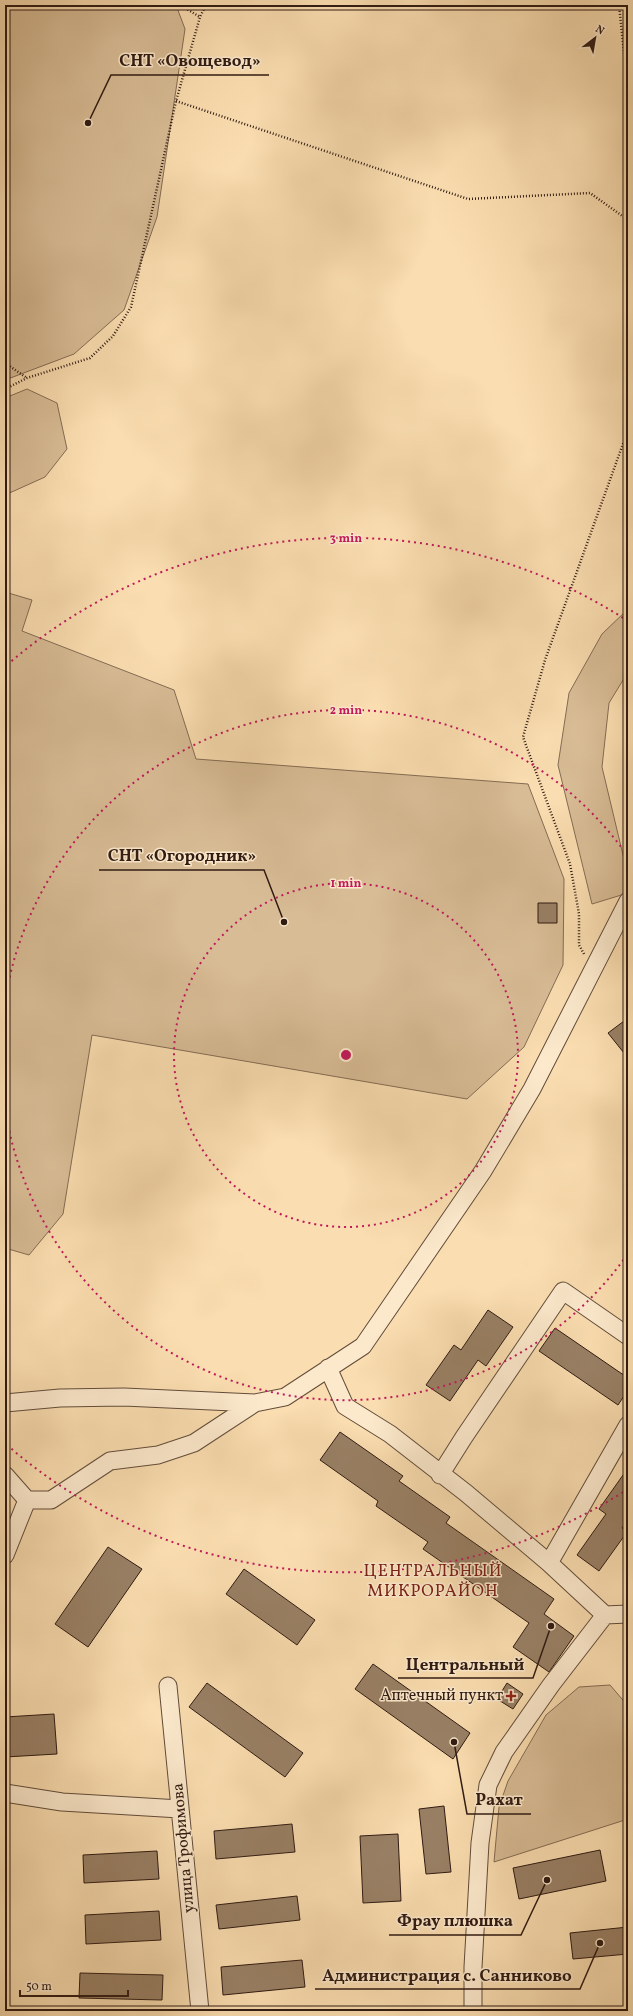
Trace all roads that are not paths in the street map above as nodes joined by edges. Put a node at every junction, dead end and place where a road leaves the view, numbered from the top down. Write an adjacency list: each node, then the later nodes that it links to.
1 (628, 901): 3 (street)
2 (628, 1336): 8 (street)
3 (328, 1368): 4 (street); 8 (street)
4 (255, 1403): 5 (street); 9 (street)
5 (5, 1404)
6 (628, 1425): 11 (street)
7 (5, 1475): 9 (street)
8 (440, 1475): 11 (street)
9 (27, 1500): 10 (street)
10 (5, 1555)
11 (549, 1563): 13 (street)
12 (628, 1614): 13 (street)
13 (605, 1615): 18 (street)
14 (168, 1686): 16 (street, улица Трофимова)
15 (5, 1793): 16 (street)
16 (180, 1808): 17 (street, улица Трофимова)
17 (200, 2011)
18 (473, 2011)

